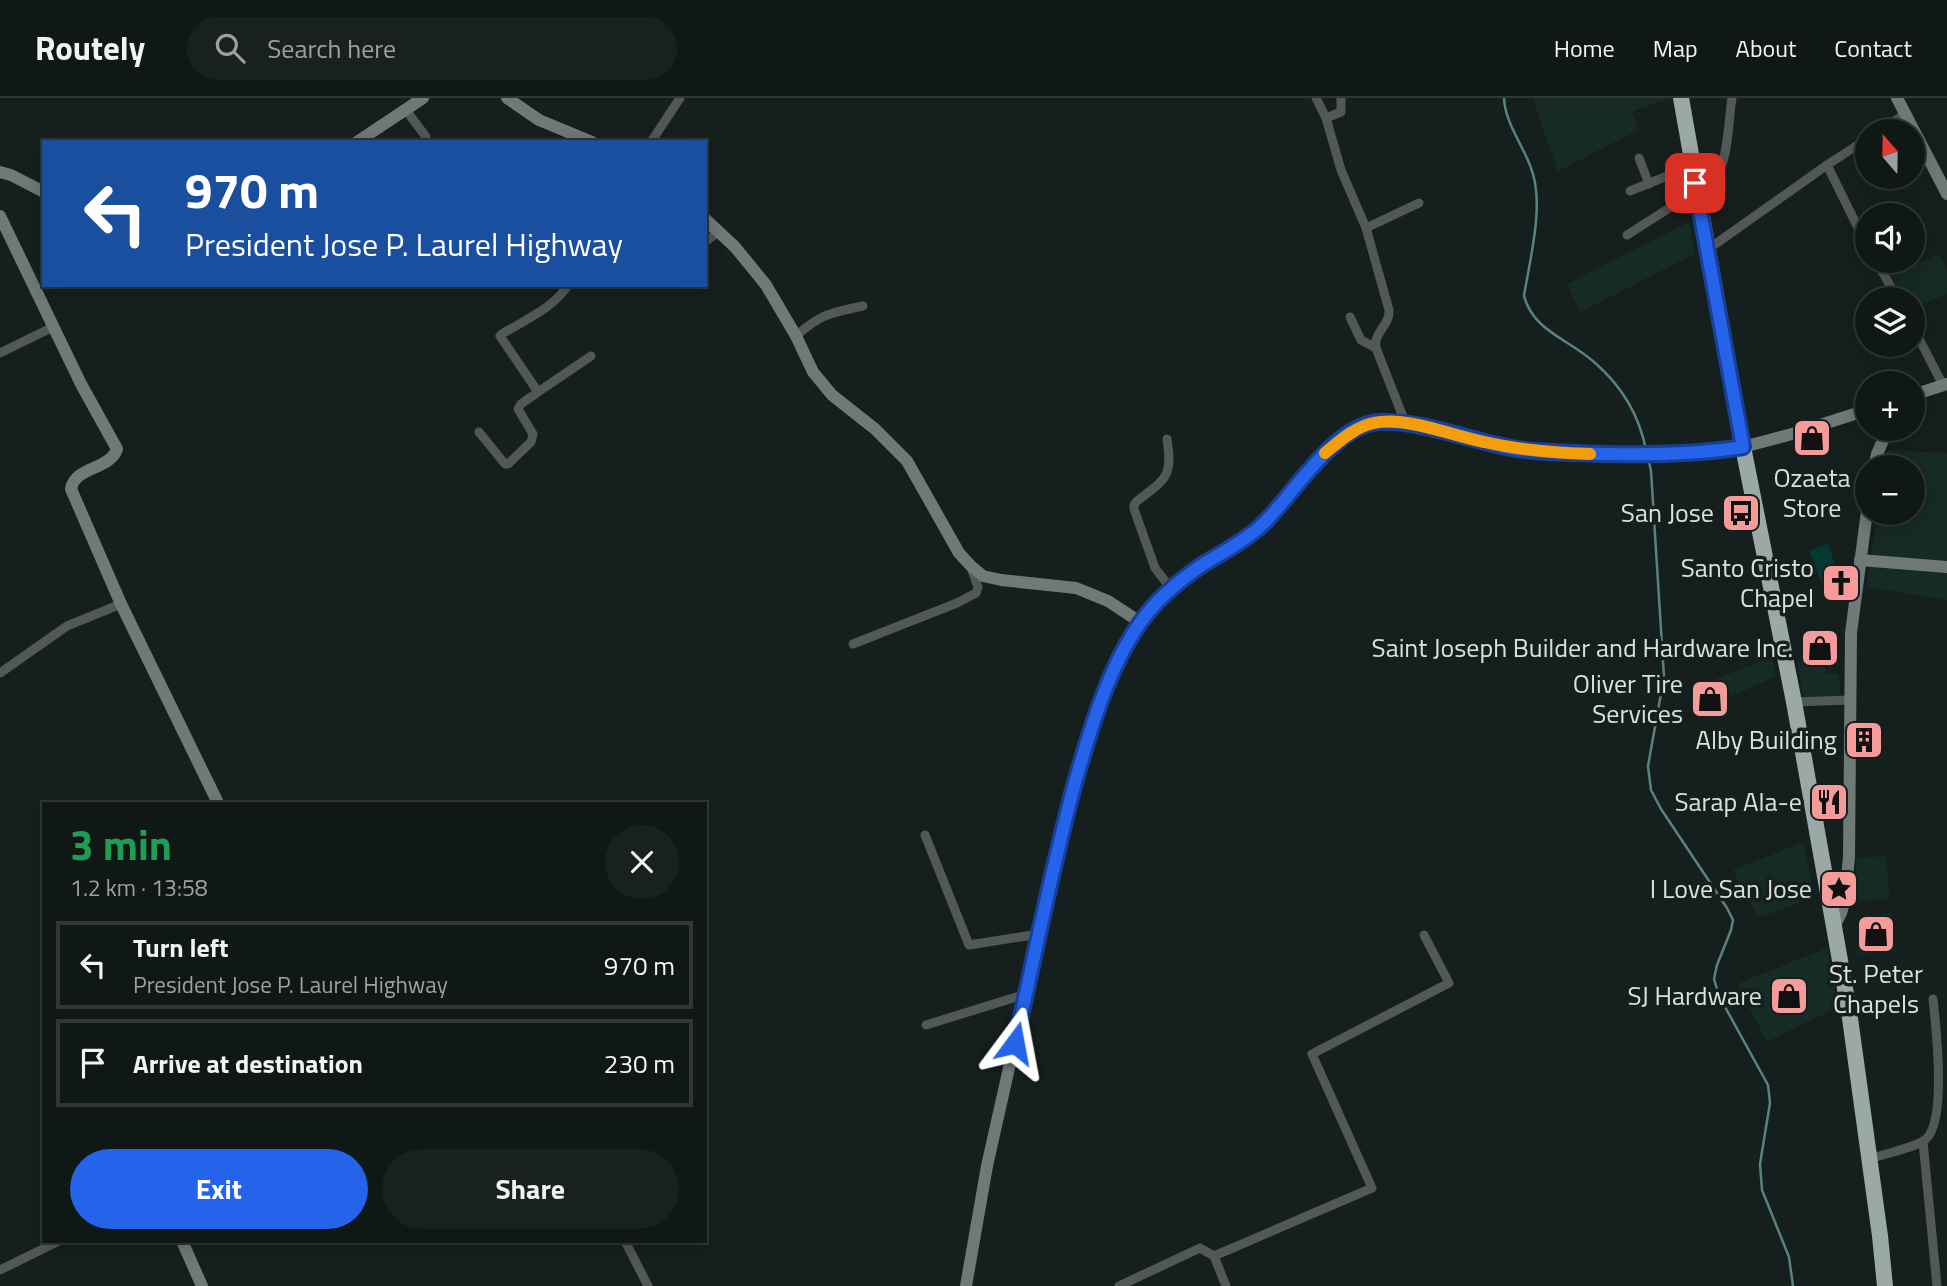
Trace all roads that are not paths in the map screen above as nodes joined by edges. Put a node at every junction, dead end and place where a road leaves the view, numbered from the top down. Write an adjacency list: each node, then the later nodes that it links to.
1 (423, 98): 9 (main road)
2 (507, 98): 15 (main road)
3 (680, 98): 16 (street)
4 (1316, 98): 11 (street)
5 (1341, 98): 11 (street)
6 (1681, 98): 20 (highway)
7 (1732, 98): 23 (street)
8 (1897, 98): 10 (main road)
9 (406, 110): 13 (main road); 14 (street)
10 (1905, 114): 12 (street); 26 (main road)
11 (1326, 118): 31 (street)
12 (1898, 119)
13 (360, 140)
14 (426, 140)
15 (587, 140)
16 (652, 140)
17 (1855, 147): 19 (street)
18 (1639, 158): 22 (street)
19 (1827, 165): 30 (street); 35 (street)
20 (1692, 166): 22 (street); 23 (highway)
21 (0, 172): 24 (main road)
22 (1649, 184): 25 (street)
23 (1696, 190): 33 (street); 35 (highway)
24 (42, 191)
25 (1630, 191)
26 (1947, 194)
27 (1419, 203): 31 (street)
28 (0, 216): 39 (main road)
29 (707, 221): 32 (main road)
30 (1855, 222)
31 (1366, 228): 41 (street)
32 (719, 232): 34 (street); 40 (main road)
33 (1628, 235)
34 (707, 241)
35 (1707, 250): 52 (highway)
36 (567, 287): 46 (street)
37 (863, 306): 40 (street)
38 (1350, 317): 41 (street)
39 (53, 327): 43 (street); 58 (main road)
40 (796, 336): 55 (main road)
41 (1376, 348): 49 (street)
42 (1925, 348): 45 (street)
43 (0, 354)
44 (592, 356): 46 (street)
45 (1945, 384): 47 (main road)
46 (538, 391): 50 (street)
47 (1925, 392)
48 (1855, 414): 52 (main road)
49 (1405, 422): 52 (main road); 57 (main road)
50 (479, 432)
51 (1167, 439): 57 (street)
52 (1743, 447): 63 (highway)
53 (1865, 525): 54 (main road)
54 (1860, 559): 56 (main road); 62 (main road)
55 (971, 566): 59 (main road); 60 (street)
56 (1947, 567)
57 (1172, 590): 59 (main road)
58 (121, 604): 61 (street); 64 (main road)
59 (1140, 622): 67 (main road)
60 (853, 644)
61 (0, 673)
62 (1849, 700): 63 (street); 66 (main road)
63 (1794, 702): 66 (highway)
64 (218, 802)
65 (925, 835): 67 (street)
66 (1834, 927): 74 (highway)
67 (1039, 934): 69 (main road)
68 (1424, 935): 78 (street)
69 (1026, 994): 71 (street); 82 (main road)
70 (1933, 999): 72 (street)
71 (926, 1025)
72 (1942, 1042): 73 (street)
73 (1923, 1142): 74 (street); 86 (street)
74 (1870, 1158): 85 (highway)
75 (55, 1243): 79 (street)
76 (184, 1243): 80 (main road)
77 (626, 1243): 81 (street)
78 (1214, 1256): 83 (street); 84 (street)
79 (0, 1270)
80 (202, 1286)
81 (648, 1286)
82 (966, 1286)
83 (1119, 1286)
84 (1226, 1286)
85 (1885, 1286)
86 (1937, 1286)

